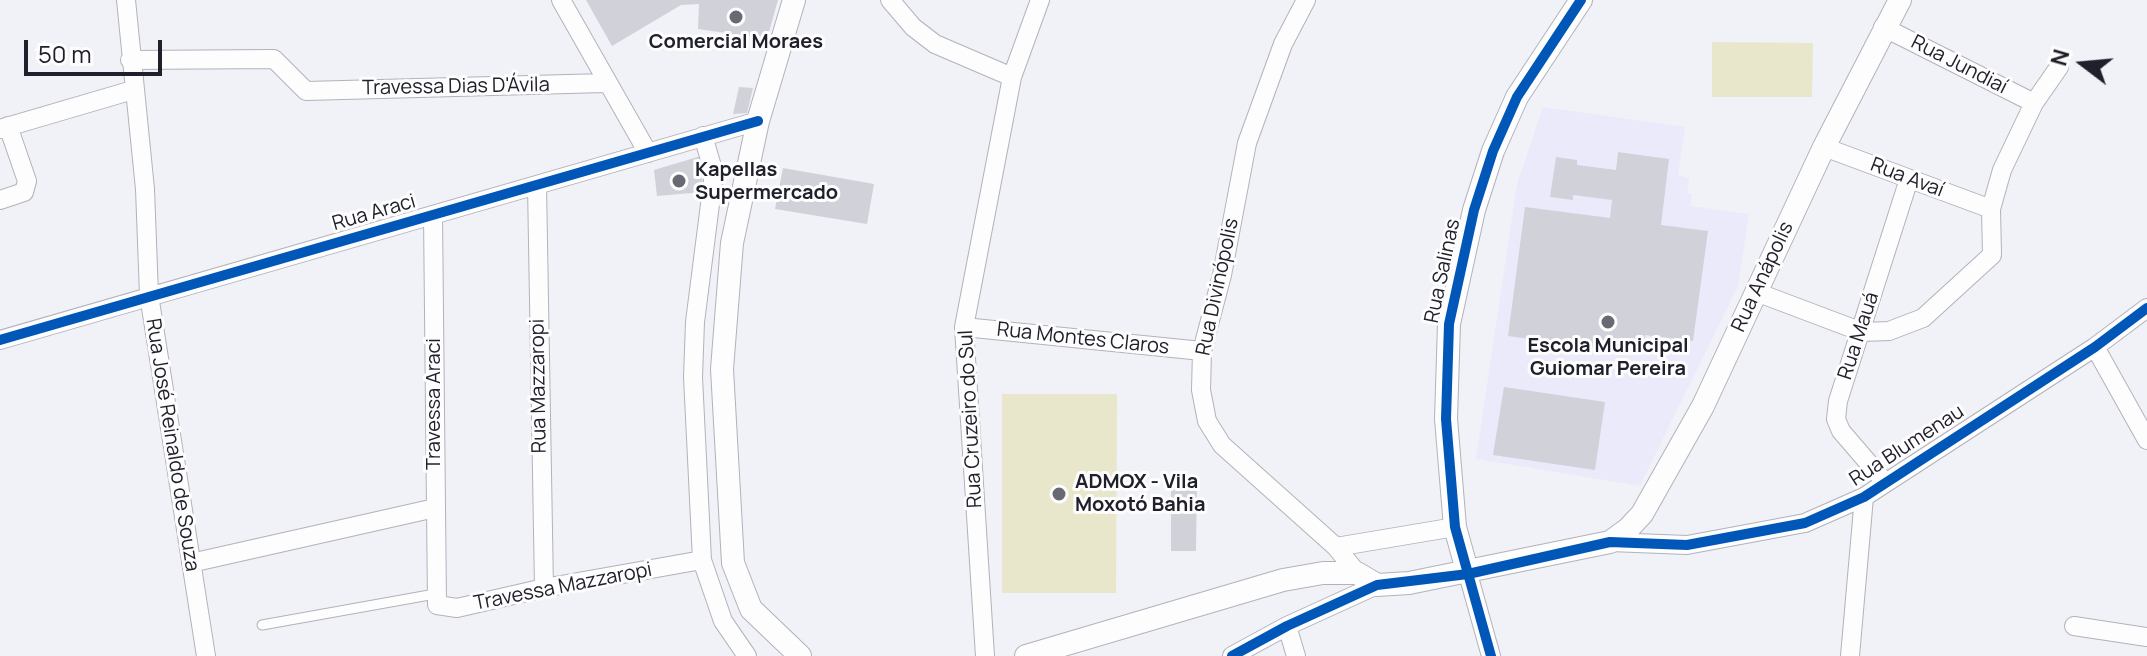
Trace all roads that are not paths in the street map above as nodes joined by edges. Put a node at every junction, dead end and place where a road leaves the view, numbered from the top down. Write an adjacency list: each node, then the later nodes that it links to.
1 (561, 0): 13 (street)
2 (794, 0): 16 (street)
3 (890, 0): 12 (street)
4 (1040, 0): 12 (street, Rua Cruzeiro do Sul)
5 (1306, 0): 33 (street, Rua Divinópolis)
6 (1581, 0): 38 (street, Rua Salinas)
7 (1900, 0): 9 (street, Rua Anápolis)
8 (121, 4): 10 (street, Rua José Reinaldo de Souza)
9 (1883, 27): 15 (street, Rua Jundiaí); 19 (street, Rua Anápolis)
10 (130, 60): 13 (street, Travessa Dias D'Ávila); 14 (street, Rua José Reinaldo de Souza)
11 (2059, 67): 15 (street)
12 (1012, 77): 29 (street, Rua Cruzeiro do Sul)
13 (605, 83): 20 (street)
14 (133, 90): 17 (street); 27 (street, Rua José Reinaldo de Souza)
15 (2034, 103): 24 (street)
16 (758, 121): 18 (street, Rua Araci); 54 (street)
17 (4, 128): 23 (street)
18 (703, 136): 20 (street, Rua Araci); 41 (street)
19 (1824, 147): 21 (street, Rua Avaí); 26 (street, Rua Anápolis)
20 (648, 153): 22 (street, Rua Araci)
21 (1909, 179): 24 (street, Rua Avaí); 30 (street, Rua Mauá)
22 (537, 185): 25 (street, Rua Araci); 46 (street, Rua Mazzaropi)
23 (0, 200)
24 (1991, 209): 30 (street)
25 (433, 215): 27 (street, Rua Araci); 37 (street, Travessa Araci)
26 (1756, 292): 30 (street); 39 (street, Rua Anápolis)
27 (149, 295): 31 (street, Rua Araci); 42 (street, Rua José Reinaldo de Souza)
28 (2147, 308): 32 (street, Rua Blumenau)
29 (964, 327): 33 (street, Rua Montes Claros); 55 (street, Rua Cruzeiro do Sul)
30 (1862, 332): 35 (street, Rua Mauá)
31 (0, 340)
32 (2095, 347): 34 (street); 35 (street, Rua Blumenau)
33 (1202, 351): 40 (street, Rua Divinópolis)
34 (2147, 440)
35 (1884, 481): 36 (street, Rua Blumenau)
36 (1864, 497): 39 (street, Rua Blumenau); 60 (street)
37 (435, 508): 42 (street); 47 (street, Travessa Araci)
38 (1455, 527): 40 (street); 44 (street, Rua Salinas)
39 (1610, 542): 44 (street)
40 (1336, 547): 43 (street, Rua Divinópolis)
41 (702, 560): 46 (street, Travessa Mazzaropi); 53 (street)
42 (191, 563): 52 (street, Rua José Reinaldo de Souza)
43 (1357, 573): 45 (street); 56 (street)
44 (1468, 574): 45 (street); 59 (street)
45 (1377, 585): 49 (street)
46 (544, 588): 47 (street, Travessa Mazzaropi)
47 (435, 594): 48 (lane)
48 (262, 625)
49 (1287, 626): 57 (street); 58 (street)
50 (2074, 626): 51 (street)
51 (2147, 637)
52 (202, 655)
53 (747, 656)
54 (800, 656)
55 (985, 656)
56 (1026, 656)
57 (1232, 656)
58 (1296, 656)
59 (1491, 656)
60 (1850, 656)

